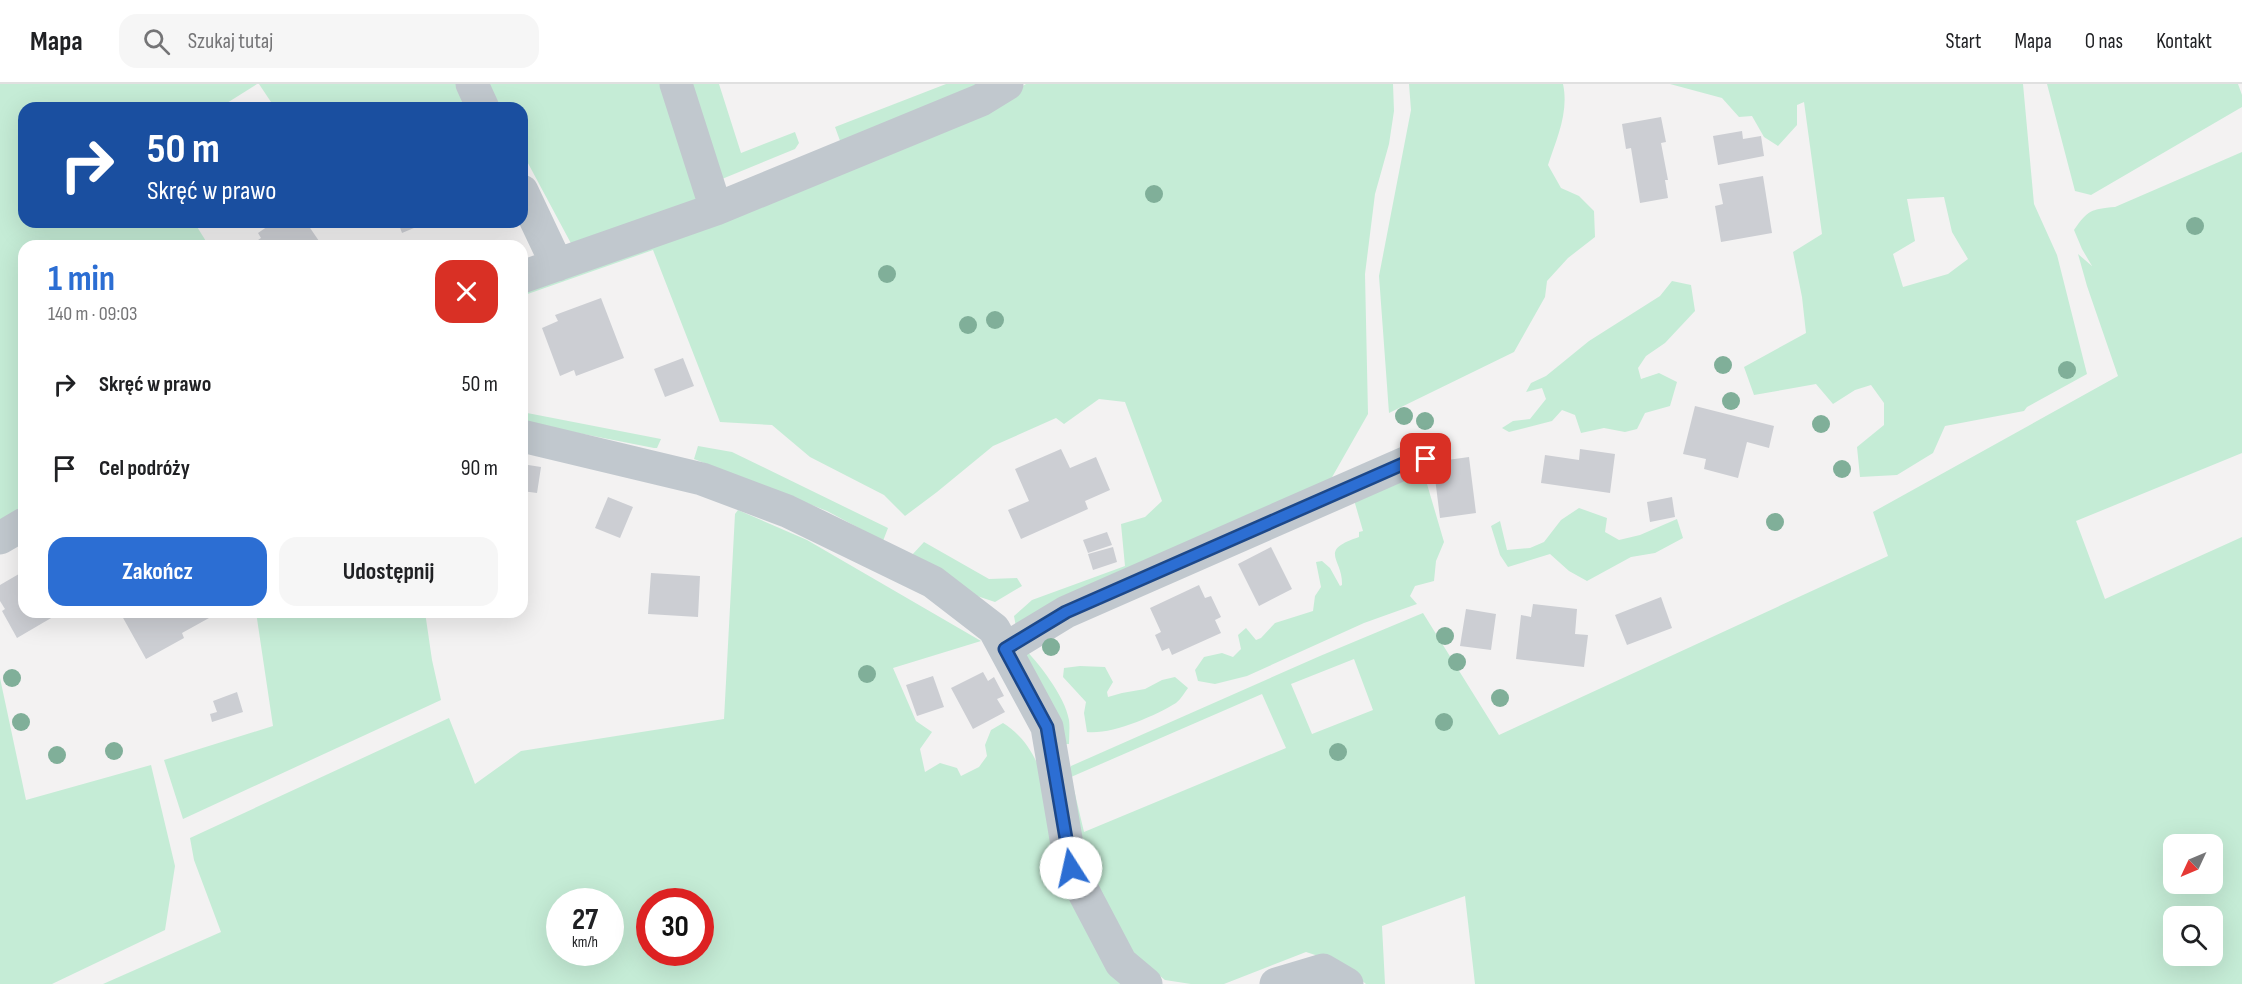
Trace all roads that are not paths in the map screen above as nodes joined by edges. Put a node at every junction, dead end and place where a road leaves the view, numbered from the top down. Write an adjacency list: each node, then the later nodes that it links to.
1 (472, 84): 4 (street)
2 (676, 84): 6 (street)
3 (1007, 84): 6 (street)
4 (480, 102)
5 (528, 204): 7 (street)
6 (716, 209): 7 (street)
7 (557, 265): 8 (street)
8 (528, 275)
9 (528, 437): 13 (street)
10 (1426, 459): 13 (street)
11 (18, 528): 12 (street)
12 (0, 538)
13 (1005, 649): 14 (street)
14 (1146, 984)
15 (1276, 984): 16 (street)
16 (1347, 984)

